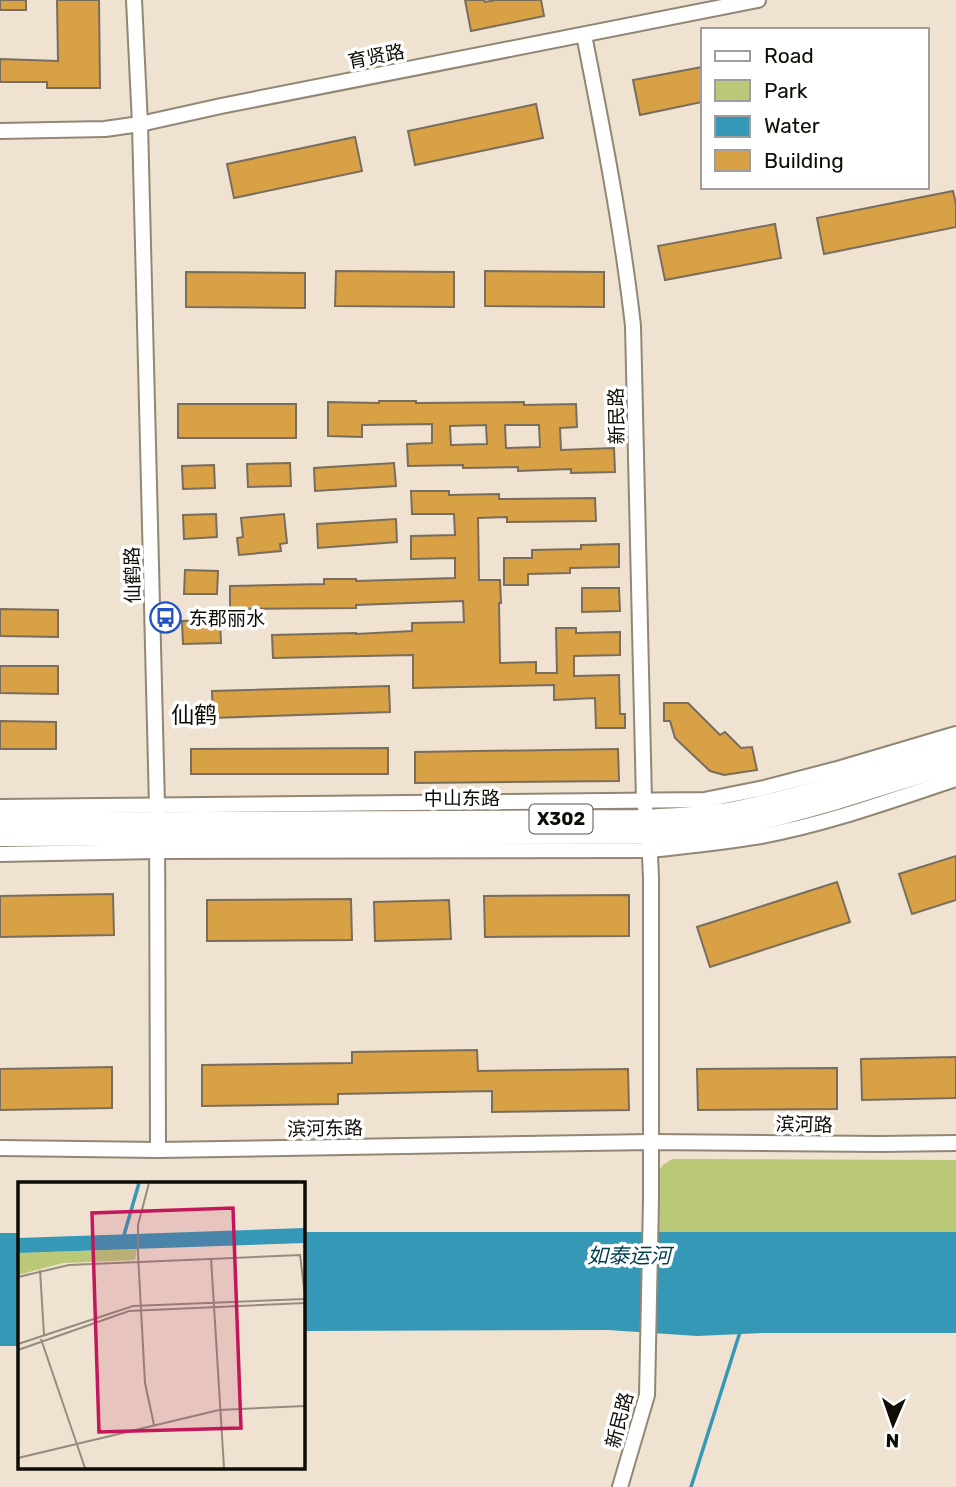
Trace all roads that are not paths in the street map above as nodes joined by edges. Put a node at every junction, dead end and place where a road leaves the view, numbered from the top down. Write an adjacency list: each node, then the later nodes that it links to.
1 (134, 0): 4 (street, 仙鹤路)
2 (758, 0): 3 (street, 育贤路)
3 (584, 35): 4 (street, 育贤路); 12 (street, 新民路)
4 (140, 124): 5 (street, 育贤路); 13 (street, 仙鹤路)
5 (0, 131)
6 (956, 734): 12 (street)
7 (956, 746): 12 (main road, 中山东路 / X302)
8 (956, 763): 12 (main road, 中山东路 / X302)
9 (956, 779): 12 (street)
10 (0, 807): 13 (street)
11 (0, 822): 13 (main road, 中山东路 / X302)
12 (647, 826): 13 (main road, 中山东路 / X302); 13 (street); 16 (street, 新民路)
13 (157, 828): 14 (main road, 中山东路 / X302); 15 (street); 19 (street, 仙鹤路)
14 (0, 837)
15 (0, 854)
16 (651, 1142): 17 (street, 滨河路); 19 (street, 滨河东路); 20 (street, 新民路)
17 (956, 1143)
18 (0, 1148): 19 (street, 滨河东路)
19 (158, 1150)
20 (620, 1487)

